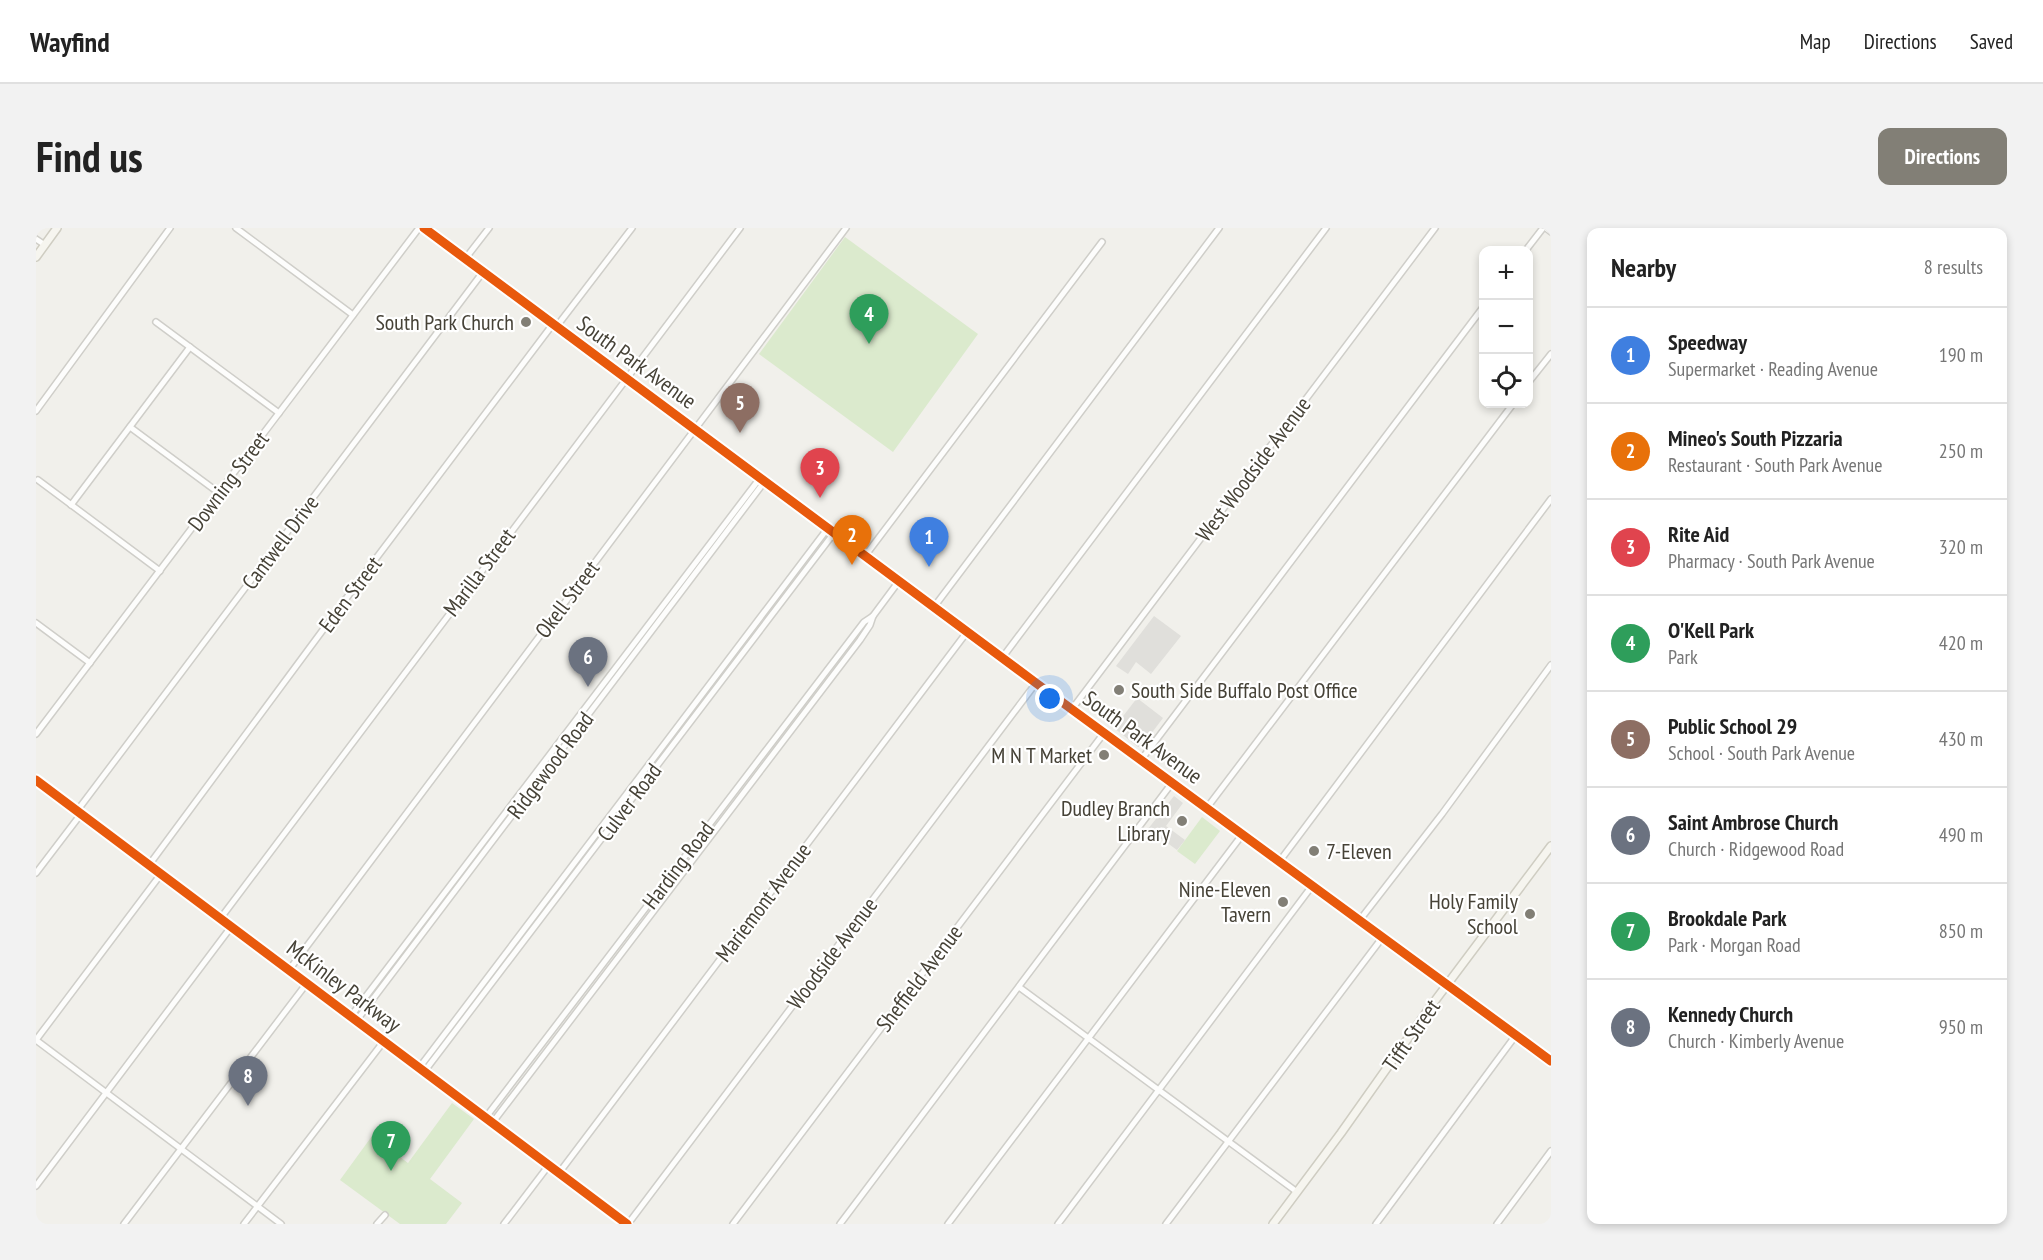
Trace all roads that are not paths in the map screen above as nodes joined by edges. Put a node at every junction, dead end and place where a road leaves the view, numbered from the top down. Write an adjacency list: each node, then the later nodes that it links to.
1 (57, 228): 16 (street)
2 (170, 228): 30 (street)
3 (236, 228): 22 (street)
4 (422, 228): 19 (main road, South Park Avenue); 22 (street, Downing Street)
5 (489, 228): 19 (street)
6 (632, 228): 24 (street, Eden Street)
7 (740, 228): 28 (street, Marilla Street)
8 (846, 228): 33 (street, Okell Street)
9 (1219, 228): 43 (street)
10 (1326, 228): 47 (street)
11 (1435, 228): 52 (street, West Woodside Avenue)
12 (1544, 228): 13 (street); 17 (street)
13 (1551, 232)
14 (36, 239): 16 (street)
15 (1102, 242): 40 (street)
16 (45, 245): 18 (street)
17 (1529, 246)
18 (36, 257)
19 (465, 259): 20 (main road, South Park Avenue)
20 (483, 272): 24 (main road, South Park Avenue); 62 (street, Cantwell Drive)
21 (1479, 313): 56 (street)
22 (353, 315): 31 (street, Downing Street)
23 (156, 322): 25 (street)
24 (555, 325): 28 (main road, South Park Avenue); 69 (street, Eden Street)
25 (190, 346): 31 (street); 32 (street)
26 (1551, 354): 27 (street)
27 (1533, 377)
28 (626, 378): 33 (main road, South Park Avenue); 75 (street, Marilla Street)
29 (1510, 408): 61 (street)
30 (36, 411)
31 (279, 413): 36 (street, Downing Street)
32 (130, 427): 36 (street); 38 (street)
33 (695, 428): 34 (main road, South Park Avenue); 83 (street, Okell Street)
34 (762, 479): 39 (main road, South Park Avenue); 67 (street, Ridgewood Road)
35 (38, 480): 38 (street)
36 (219, 493): 41 (street, Downing Street)
37 (1551, 499): 68 (street)
38 (71, 505): 41 (street)
39 (831, 530): 40 (main road, South Park Avenue); 97 (street, Culver Road)
40 (865, 556): 42 (main road, South Park Avenue)
41 (160, 571): 48 (street, Downing Street)
42 (899, 581): 43 (main road, South Park Avenue); 44 (street, Harding Road)
43 (934, 607): 46 (main road, South Park Avenue)
44 (873, 616): 51 (street, Harding Road); 53 (street, Harding Road)
45 (36, 623): 48 (street)
46 (967, 632): 47 (main road, South Park Avenue); 106 (street, Mariemont Avenue)
47 (1002, 658): 50 (main road, South Park Avenue)
48 (90, 663): 55 (street, Downing Street)
49 (1551, 665): 76 (street)
50 (1036, 683): 52 (main road, South Park Avenue); 116 (street, Woodside Avenue)
51 (800, 705): 53 (street); 57 (street, Harding Road)
52 (1072, 709): 54 (main road, South Park Avenue)
53 (807, 710): 58 (street, Harding Road)
54 (1104, 733): 56 (main road, South Park Avenue); 117 (street, Sheffield Avenue)
55 (36, 734)
56 (1141, 760): 60 (main road, South Park Avenue)
57 (755, 764): 58 (street); 63 (street, Harding Road)
58 (762, 769): 64 (street, Harding Road)
59 (36, 780): 62 (street, McKinley Parkway)
60 (1172, 783): 61 (main road, South Park Avenue); 86 (street)
61 (1206, 809): 65 (main road, South Park Avenue)
62 (79, 812): 69 (street, McKinley Parkway); 70 (street, Cantwell Drive)
63 (713, 820): 64 (street); 72 (street, Harding Road)
64 (720, 825): 73 (street, Harding Road)
65 (1242, 835): 68 (main road, South Park Avenue); 91 (street)
66 (1551, 846): 85 (street, Tifft Street)
67 (475, 858): 78 (street, Ridgewood Road); 79 (street, Ridgewood Road)
68 (1279, 862): 74 (main road, South Park Avenue)
69 (149, 865): 71 (street, McKinley Parkway)
70 (36, 873)
71 (161, 874): 75 (street, McKinley Parkway); 92 (street)
72 (669, 877): 73 (street); 80 (street, Harding Road)
73 (676, 883): 82 (street, Harding Road)
74 (1312, 886): 76 (main road, South Park Avenue); 98 (street)
75 (220, 919): 77 (street, McKinley Parkway)
76 (1359, 921): 81 (main road, South Park Avenue)
77 (231, 927): 83 (street, McKinley Parkway); 99 (street)
78 (417, 930): 79 (street); 89 (street, Ridgewood Road)
79 (422, 934): 89 (street, Ridgewood Road)
80 (625, 936): 82 (street); 87 (street, Harding Road)
81 (1382, 938): 85 (main road, South Park Avenue); 102 (street)
82 (631, 941): 88 (street, Harding Road)
83 (289, 970): 84 (street, McKinley Parkway)
84 (307, 983): 89 (street, McKinley Parkway); 103 (street)
85 (1447, 985): 90 (main road, South Park Avenue); 108 (street, Tifft Street)
86 (1019, 987): 91 (street); 118 (street)
87 (582, 993): 88 (street); 94 (street, Harding Road)
88 (588, 998): 95 (street, Harding Road)
89 (354, 1018): 93 (street, McKinley Parkway)
90 (1516, 1035): 96 (main road, South Park Avenue); 123 (street)
91 (1088, 1039): 98 (street); 119 (street)
92 (36, 1040): 99 (street)
93 (384, 1041): 97 (street, McKinley Parkway); 109 (street)
94 (539, 1050): 95 (street); 100 (street, Harding Road)
95 (545, 1054): 101 (street, Harding Road)
96 (1551, 1062)
97 (422, 1070): 100 (street, McKinley Parkway)
98 (1159, 1091): 102 (street); 120 (street)
99 (106, 1093): 103 (street); 107 (street)
100 (486, 1117): 101 (street, McKinley Parkway)
101 (493, 1122): 105 (street, McKinley Parkway)
102 (1228, 1142): 108 (street); 121 (street)
103 (181, 1149): 109 (street); 111 (street)
104 (1551, 1151): 124 (street)
105 (549, 1165): 106 (street, McKinley Parkway); 115 (street)
106 (559, 1173): 116 (street, McKinley Parkway)
107 (36, 1186)
108 (1298, 1192): 122 (street, Tifft Street)
109 (257, 1206): 112 (street); 113 (street)
110 (385, 1215): 114 (street)
111 (124, 1224)
112 (244, 1224)
113 (281, 1224)
114 (378, 1224)
115 (504, 1224)
116 (628, 1224)
117 (733, 1224)
118 (840, 1224)
119 (948, 1224)
120 (1058, 1224)
121 (1166, 1224)
122 (1273, 1224)
123 (1377, 1224)
124 (1497, 1224)

